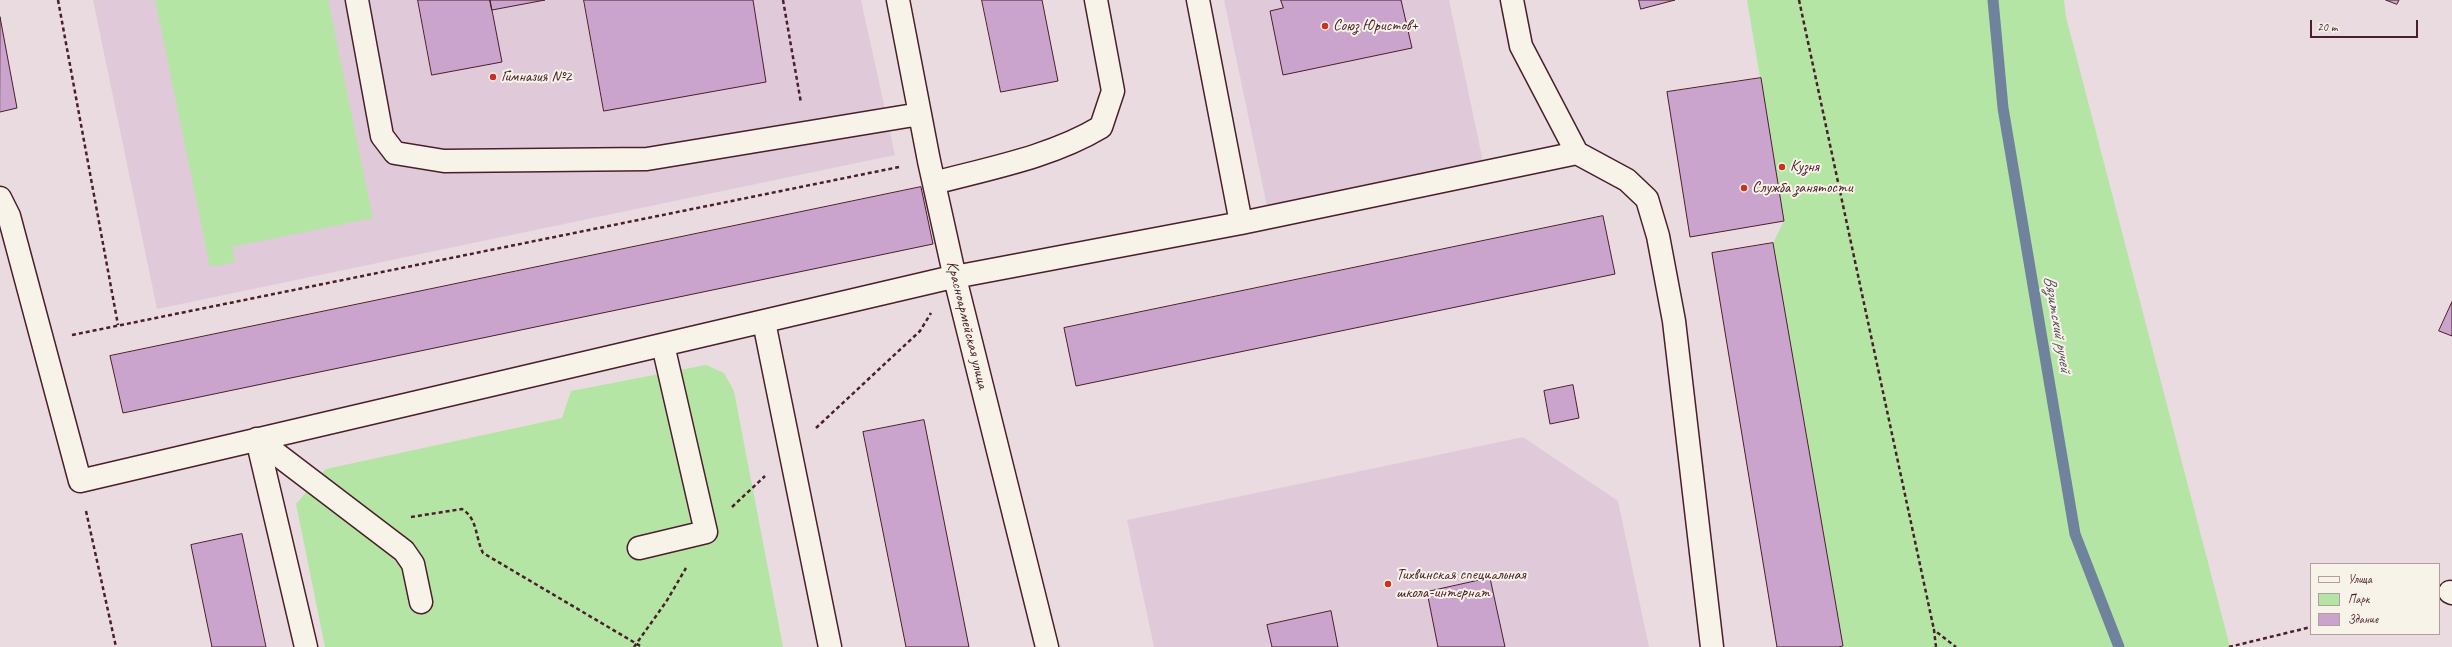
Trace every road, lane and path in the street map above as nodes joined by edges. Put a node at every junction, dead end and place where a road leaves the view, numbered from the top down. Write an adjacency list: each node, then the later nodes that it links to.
1 (58, 0): 18 (path)
2 (357, 0): 10 (street)
3 (783, 0): 10 (path)
4 (898, 0): 9 (street, Красноармейская улица)
5 (1096, 0): 13 (street)
6 (1198, 0): 15 (street)
7 (1512, 0): 11 (street)
8 (1800, 0): 27 (path)
9 (920, 114): 10 (street); 12 (street, Красноармейская улица)
10 (807, 133)
11 (1577, 153): 15 (street); 33 (street)
12 (929, 161): 13 (street, Красноармейская улица); 18 (path)
13 (934, 183): 16 (street, Красноармейская улица)
14 (0, 198): 19 (street)
15 (1241, 223): 16 (street)
16 (955, 278): 17 (street); 32 (street, Красноармейская улица)
17 (764, 322): 20 (street); 31 (street)
18 (118, 325): 19 (path)
19 (43, 341): 22 (street)
20 (663, 345): 21 (street); 24 (street)
21 (257, 439): 22 (street); 23 (street); 29 (street)
22 (80, 481): 28 (path)
23 (368, 524): 25 (street); 30 (path)
24 (639, 548)
25 (421, 602)
26 (2310, 627): 36 (path)
27 (1934, 630): 34 (path); 35 (path)
28 (116, 647)
29 (306, 647)
30 (642, 647)
31 (830, 647)
32 (1047, 647)
33 (1712, 647)
34 (1936, 647)
35 (1956, 647)
36 (2229, 647)

